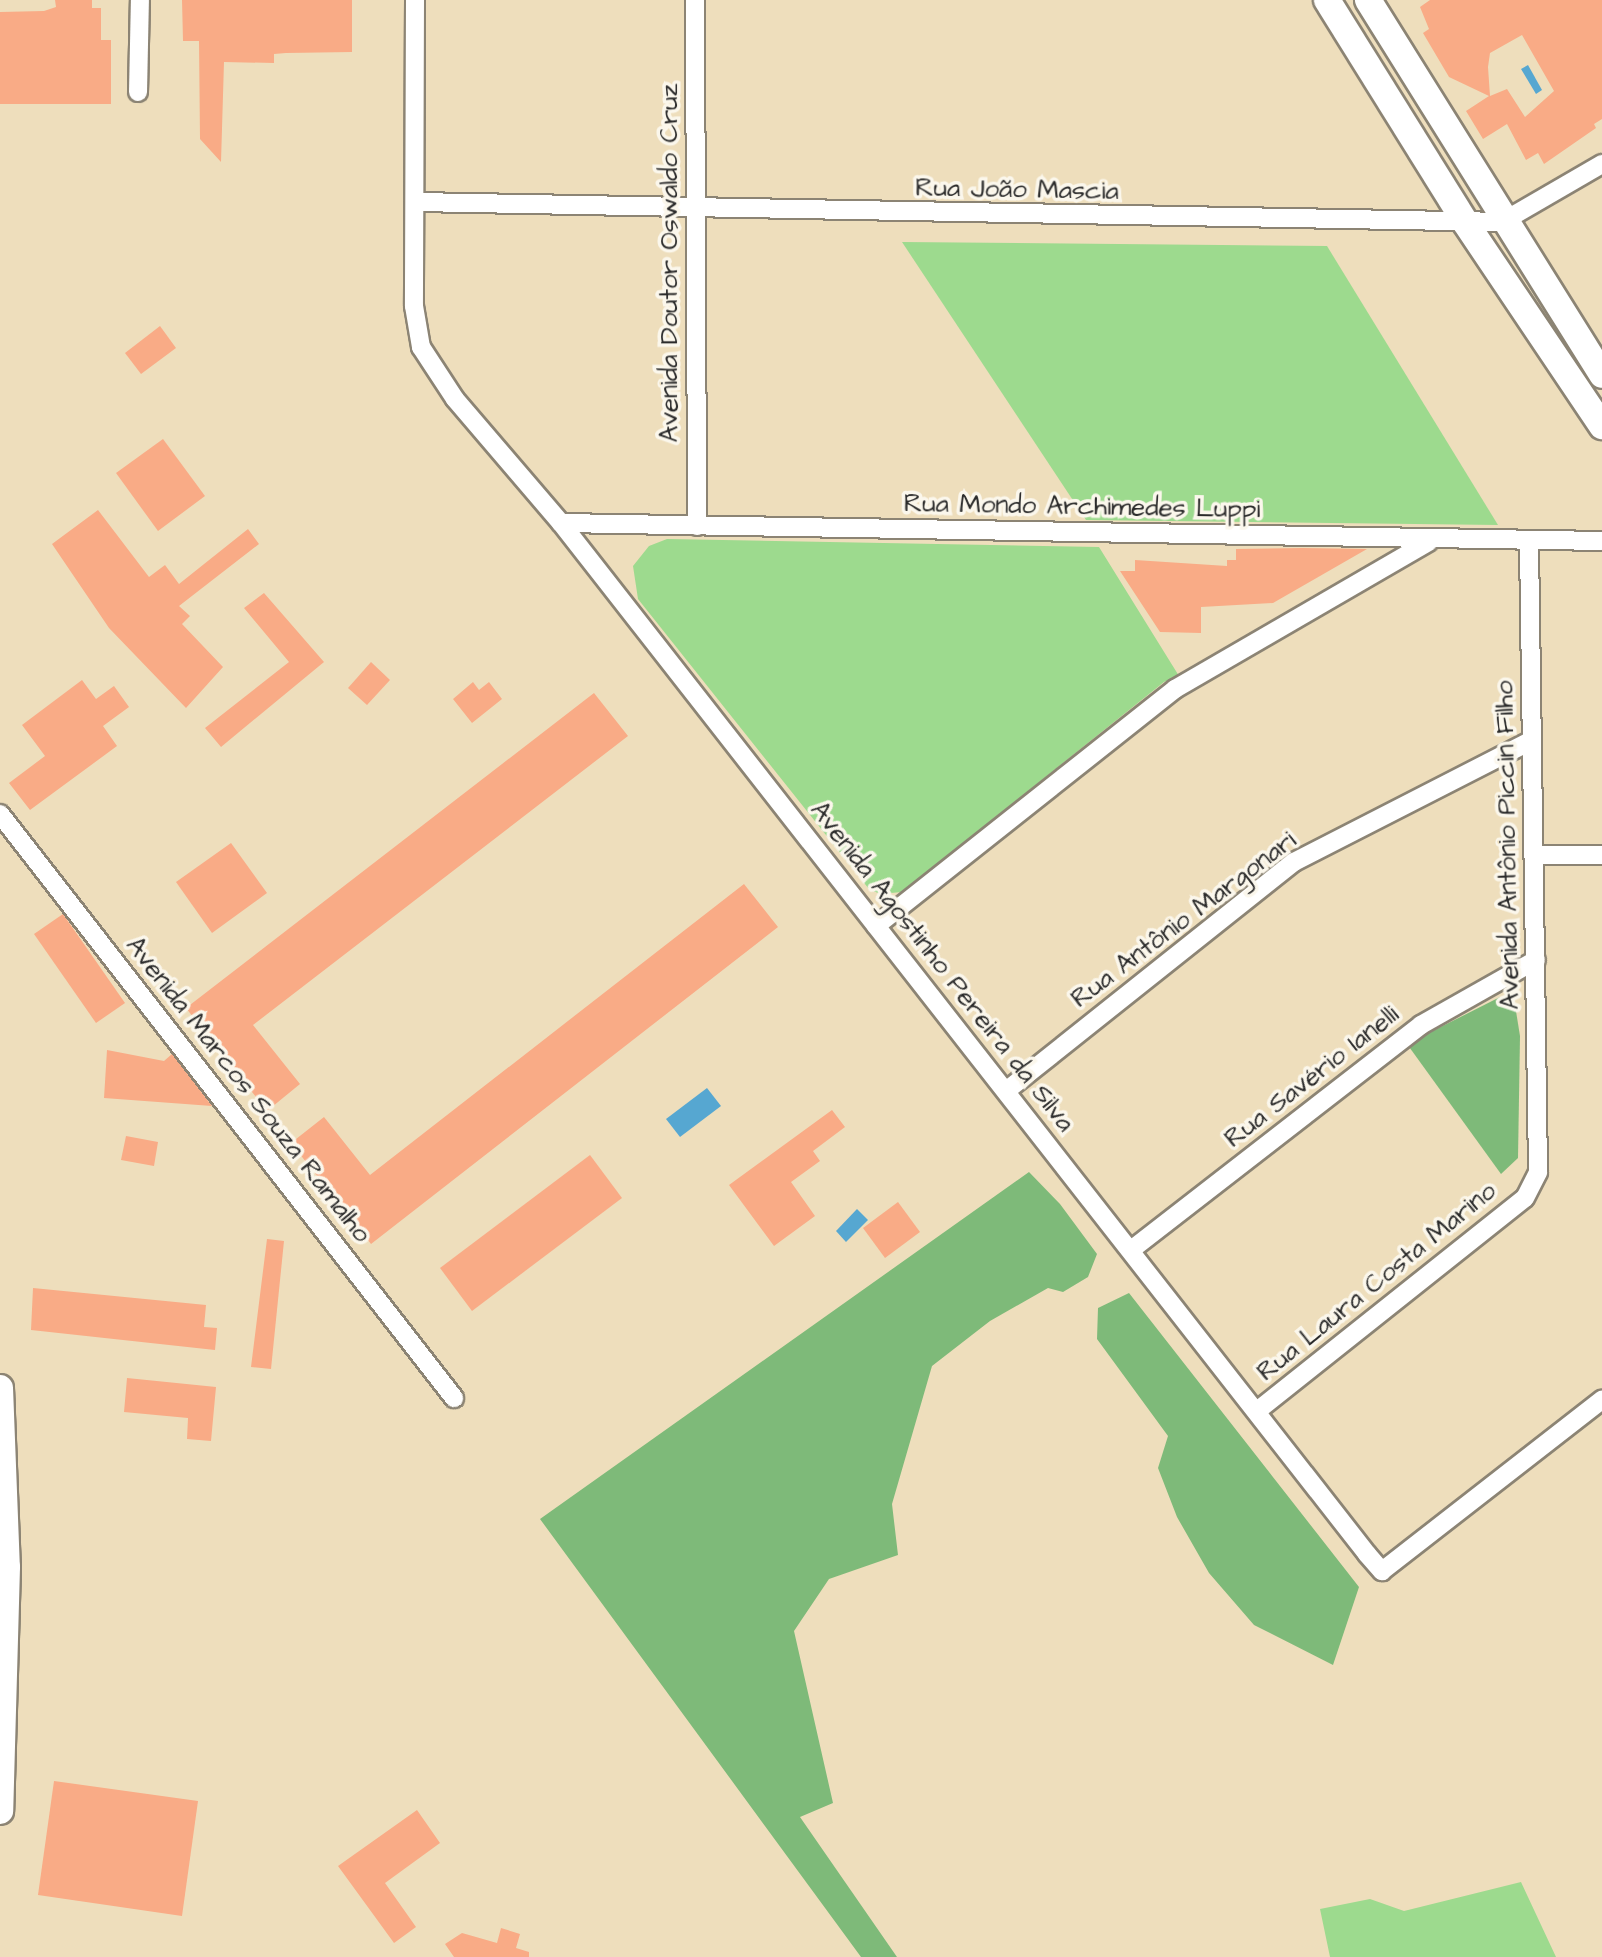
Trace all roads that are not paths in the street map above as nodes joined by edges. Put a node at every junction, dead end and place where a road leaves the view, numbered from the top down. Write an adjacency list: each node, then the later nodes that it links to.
1 (140, 0): 6 (street)
2 (415, 0): 8 (street, Avenida Agostinho Pereira da Silva)
3 (695, 0): 9 (street, Avenida Doutor Oswaldo Cruz)
4 (1327, 0): 10 (street)
5 (1368, 0): 11 (street)
6 (138, 92)
7 (1602, 164): 11 (street)
8 (415, 202): 9 (street, Rua João Mascia); 14 (street, Avenida Agostinho Pereira da Silva)
9 (694, 211): 10 (street, Rua João Mascia); 15 (street, Avenida Doutor Oswaldo Cruz)
10 (1465, 222): 11 (street, Rua João Mascia); 13 (street)
11 (1502, 222): 12 (street)
12 (1602, 375)
13 (1602, 426)
14 (561, 523): 15 (street, Rua Mondo Archimedes Luppi); 23 (street, Avenida Agostinho Pereira da Silva)
15 (697, 526): 16 (street, Rua Mondo Archimedes Luppi)
16 (1432, 541): 18 (street, Rua Mondo Archimedes Luppi); 23 (street)
17 (1602, 541): 18 (street, Rua Mondo Archimedes Luppi)
18 (1529, 542): 19 (street, Avenida Antônio Piccin Filho)
19 (1532, 740): 21 (street, Avenida Antônio Piccin Filho); 25 (street, Rua Antônio Margonari)
20 (0, 814): 29 (street, Avenida Marcos Souza Ramalho)
21 (1535, 855): 22 (street); 24 (street, Avenida Antônio Piccin Filho)
22 (1602, 855)
23 (876, 926): 25 (street, Avenida Agostinho Pereira da Silva)
24 (1536, 960): 26 (street, Avenida Antônio Piccin Filho); 27 (street, Rua Savério Ianelli)
25 (1006, 1091): 27 (street, Avenida Agostinho Pereira da Silva)
26 (1541, 1147): 31 (street, Rua Laura Costa Marino)
27 (1131, 1250): 31 (street, Avenida Agostinho Pereira da Silva)
28 (0, 1388): 32 (street)
29 (454, 1398)
30 (1602, 1400): 31 (street, Avenida Agostinho Pereira da Silva)
31 (1257, 1411)
32 (0, 1811)

